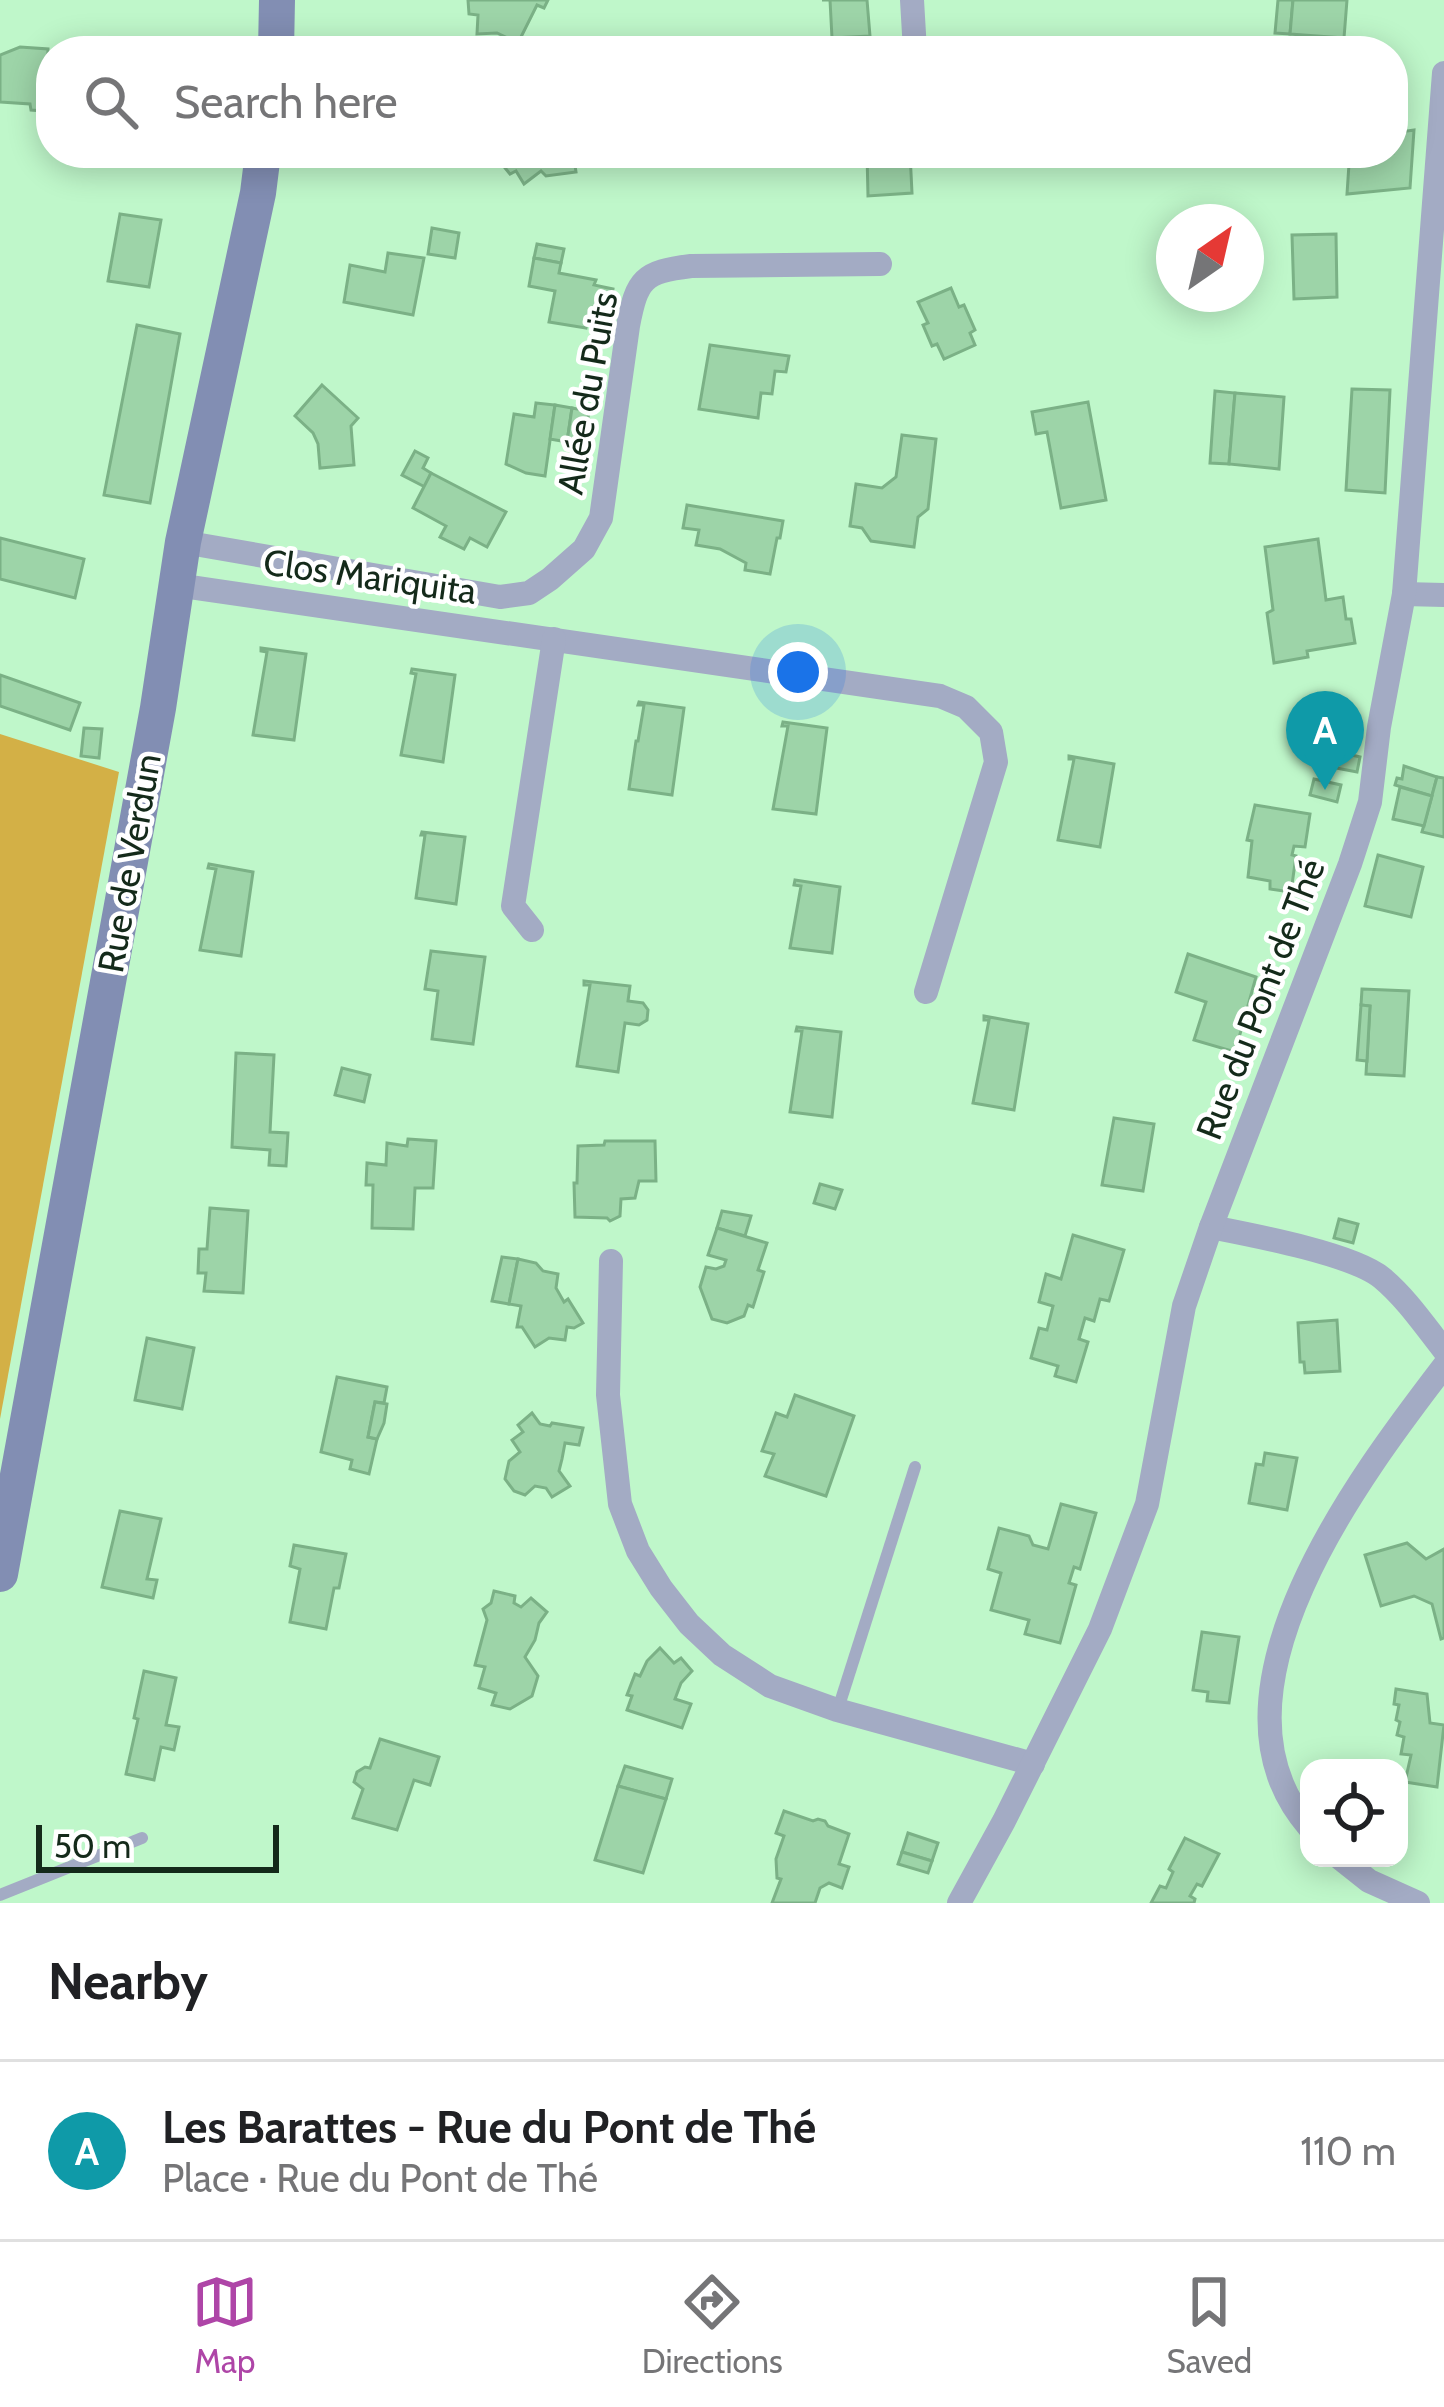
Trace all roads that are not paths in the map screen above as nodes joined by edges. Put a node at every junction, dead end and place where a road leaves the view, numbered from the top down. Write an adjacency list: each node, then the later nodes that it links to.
1 (276, 0): 3 (main road)
2 (912, 0): 4 (street)
3 (276, 36)
4 (914, 36)
5 (1444, 73): 10 (street, Rue du Pont de Thé)
6 (261, 168): 8 (main road, Rue de Verdun)
7 (880, 264): 8 (street, Allée du Puits)
8 (184, 542): 9 (main road, Rue de Verdun)
9 (176, 585): 12 (street, Clos Mariquita); 20 (main road, Rue de Verdun)
10 (1404, 594): 11 (street); 15 (street, Rue du Pont de Thé)
11 (1444, 595)
12 (554, 638): 13 (street); 14 (street, Clos Mariquita)
13 (532, 930)
14 (926, 992)
15 (1211, 1227): 17 (street); 22 (street, Rue du Pont de Thé)
16 (611, 1262): 21 (street)
17 (1444, 1350)
18 (1444, 1366): 23 (street)
19 (914, 1467): 21 (lane)
20 (0, 1574)
21 (837, 1711): 22 (street)
22 (1033, 1764): 27 (street, Rue du Pont de Thé)
23 (1300, 1813)
24 (142, 1838): 26 (lane)
25 (1351, 1867): 28 (street)
26 (0, 1895)
27 (959, 1903)
28 (1418, 1903)

